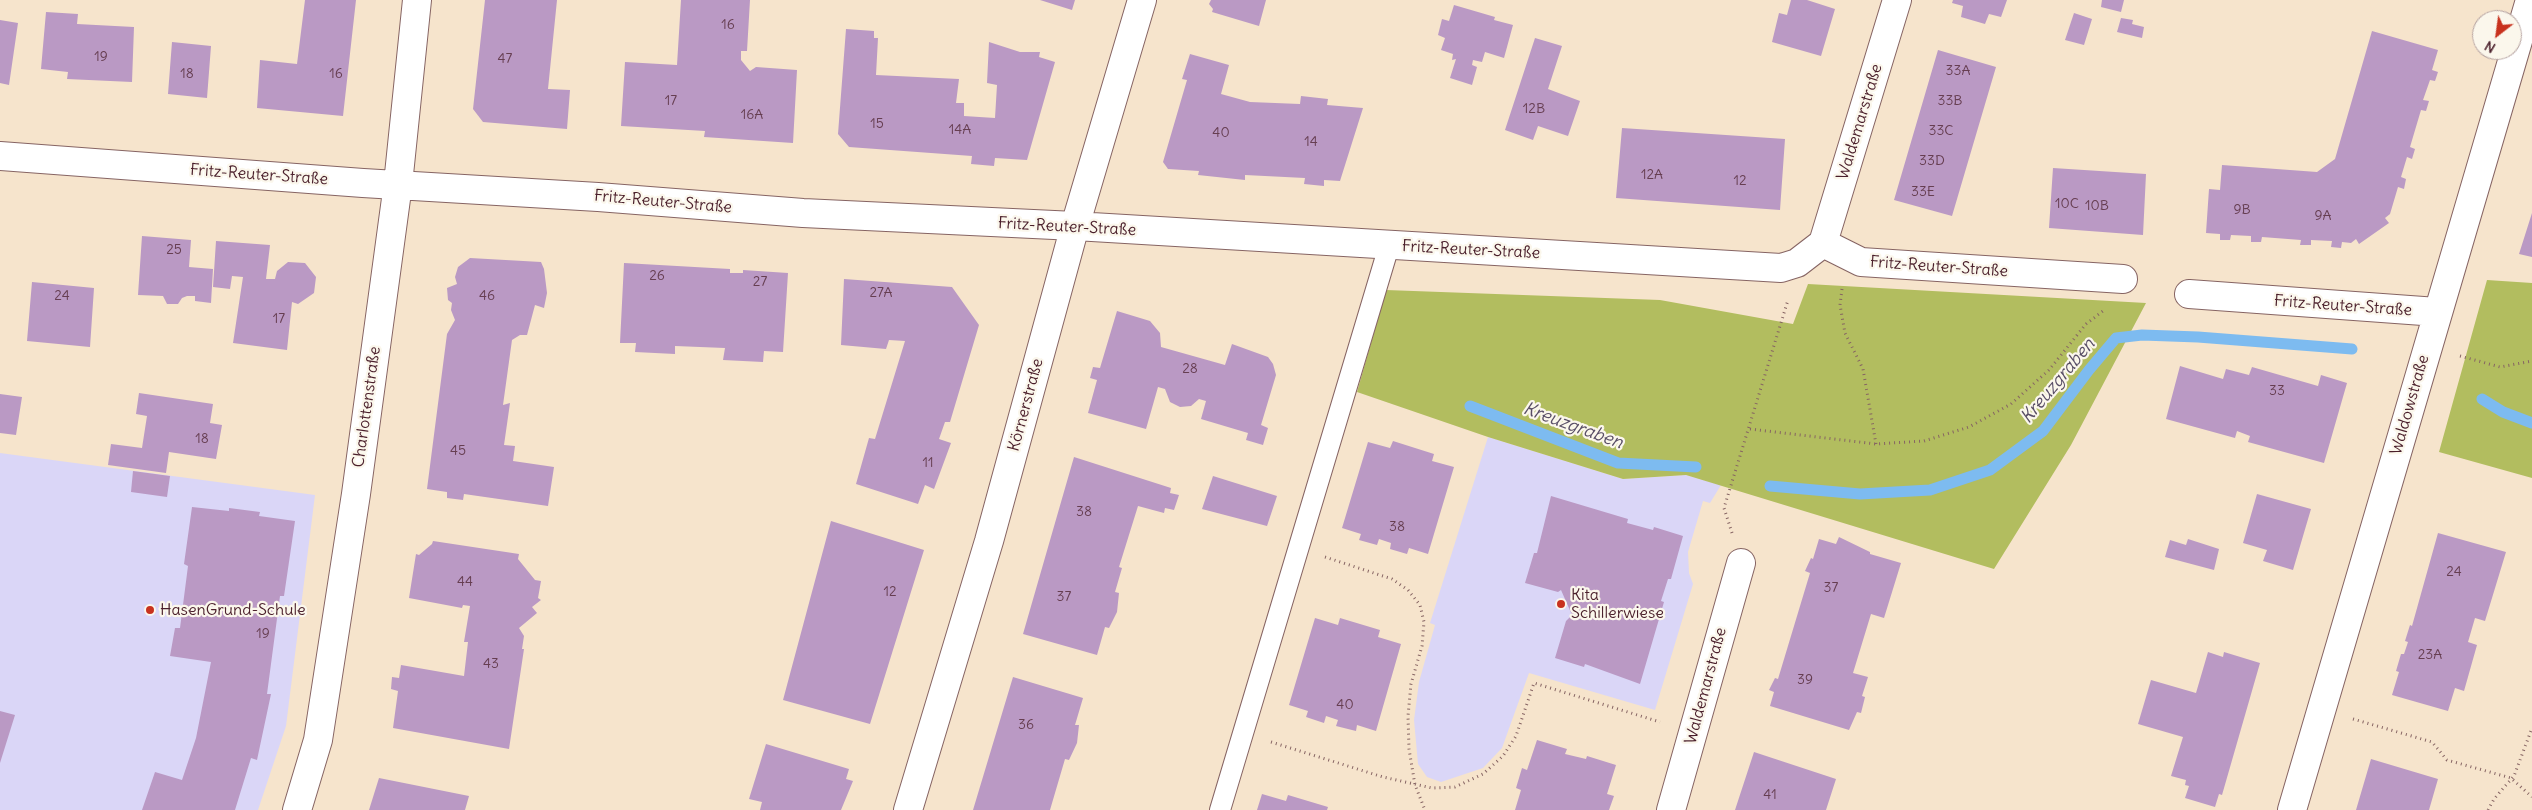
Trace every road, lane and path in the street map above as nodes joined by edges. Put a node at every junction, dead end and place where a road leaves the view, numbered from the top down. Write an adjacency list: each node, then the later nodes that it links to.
1 (417, 0): 6 (street, Charlottenstraße)
2 (1142, 0): 7 (street, Körnerstraße)
3 (1897, 0): 8 (street, Waldemarstraße)
4 (2530, 0): 15 (street, Waldowstraße)
5 (0, 156): 6 (street, Fritz-Reuter-Straße)
6 (398, 184): 7 (street, Fritz-Reuter-Straße); 29 (street, Charlottenstraße)
7 (1075, 226): 9 (street, Fritz-Reuter-Straße); 30 (street, Körnerstraße)
8 (1823, 243): 10 (street, Fritz-Reuter-Straße); 11 (street, Fritz-Reuter-Straße)
9 (1389, 246): 11 (street, Fritz-Reuter-Straße); 20 (lane)
10 (1848, 256): 12 (street, Fritz-Reuter-Straße); 19 (path)
11 (1782, 268): 18 (path)
12 (2123, 279)
13 (2189, 294): 15 (street, Fritz-Reuter-Straße)
14 (2108, 307): 19 (path)
15 (2437, 312): 34 (street, Waldowstraße)
16 (2451, 354): 17 (path)
17 (2532, 361)
18 (1750, 429): 19 (path); 21 (path)
19 (1876, 444)
20 (1299, 548): 25 (lane); 27 (path)
21 (1741, 563): 33 (street, Waldemarstraße)
22 (2350, 718): 26 (path)
23 (1660, 722): 27 (path)
24 (2532, 728): 26 (path)
25 (1243, 733): 27 (path); 31 (lane)
26 (2511, 778): 28 (path); 35 (path)
27 (1415, 786): 32 (path)
28 (2532, 797)
29 (297, 810)
30 (908, 810)
31 (1220, 810)
32 (1425, 810)
33 (1671, 810)
34 (2292, 810)
35 (2488, 810)

